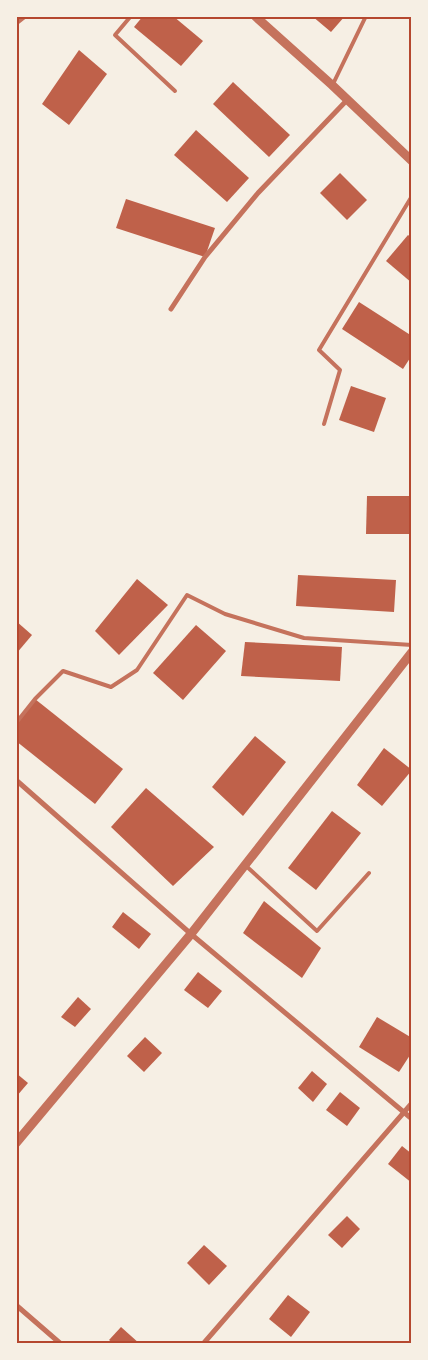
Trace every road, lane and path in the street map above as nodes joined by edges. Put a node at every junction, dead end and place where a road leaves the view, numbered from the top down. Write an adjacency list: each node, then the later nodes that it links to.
1 (25, 16): 5 (street)
2 (131, 16): 7 (lane)
3 (255, 16): 6 (street)
4 (366, 16): 6 (lane)
5 (16, 23)
6 (332, 85): 8 (street)
7 (175, 91)
8 (348, 99): 9 (street); 11 (street)
9 (412, 161)
10 (412, 196): 12 (lane)
11 (171, 309)
12 (324, 424)
13 (412, 645): 15 (lane)
14 (412, 652): 17 (street)
15 (16, 723)
16 (16, 780): 19 (street)
17 (245, 865): 18 (lane); 19 (street)
18 (369, 873)
19 (192, 934): 21 (street); 23 (street)
20 (412, 1103): 21 (street)
21 (404, 1113): 22 (street); 26 (street)
22 (412, 1120)
23 (16, 1143)
24 (16, 1305): 25 (street)
25 (61, 1344)
26 (203, 1344)

